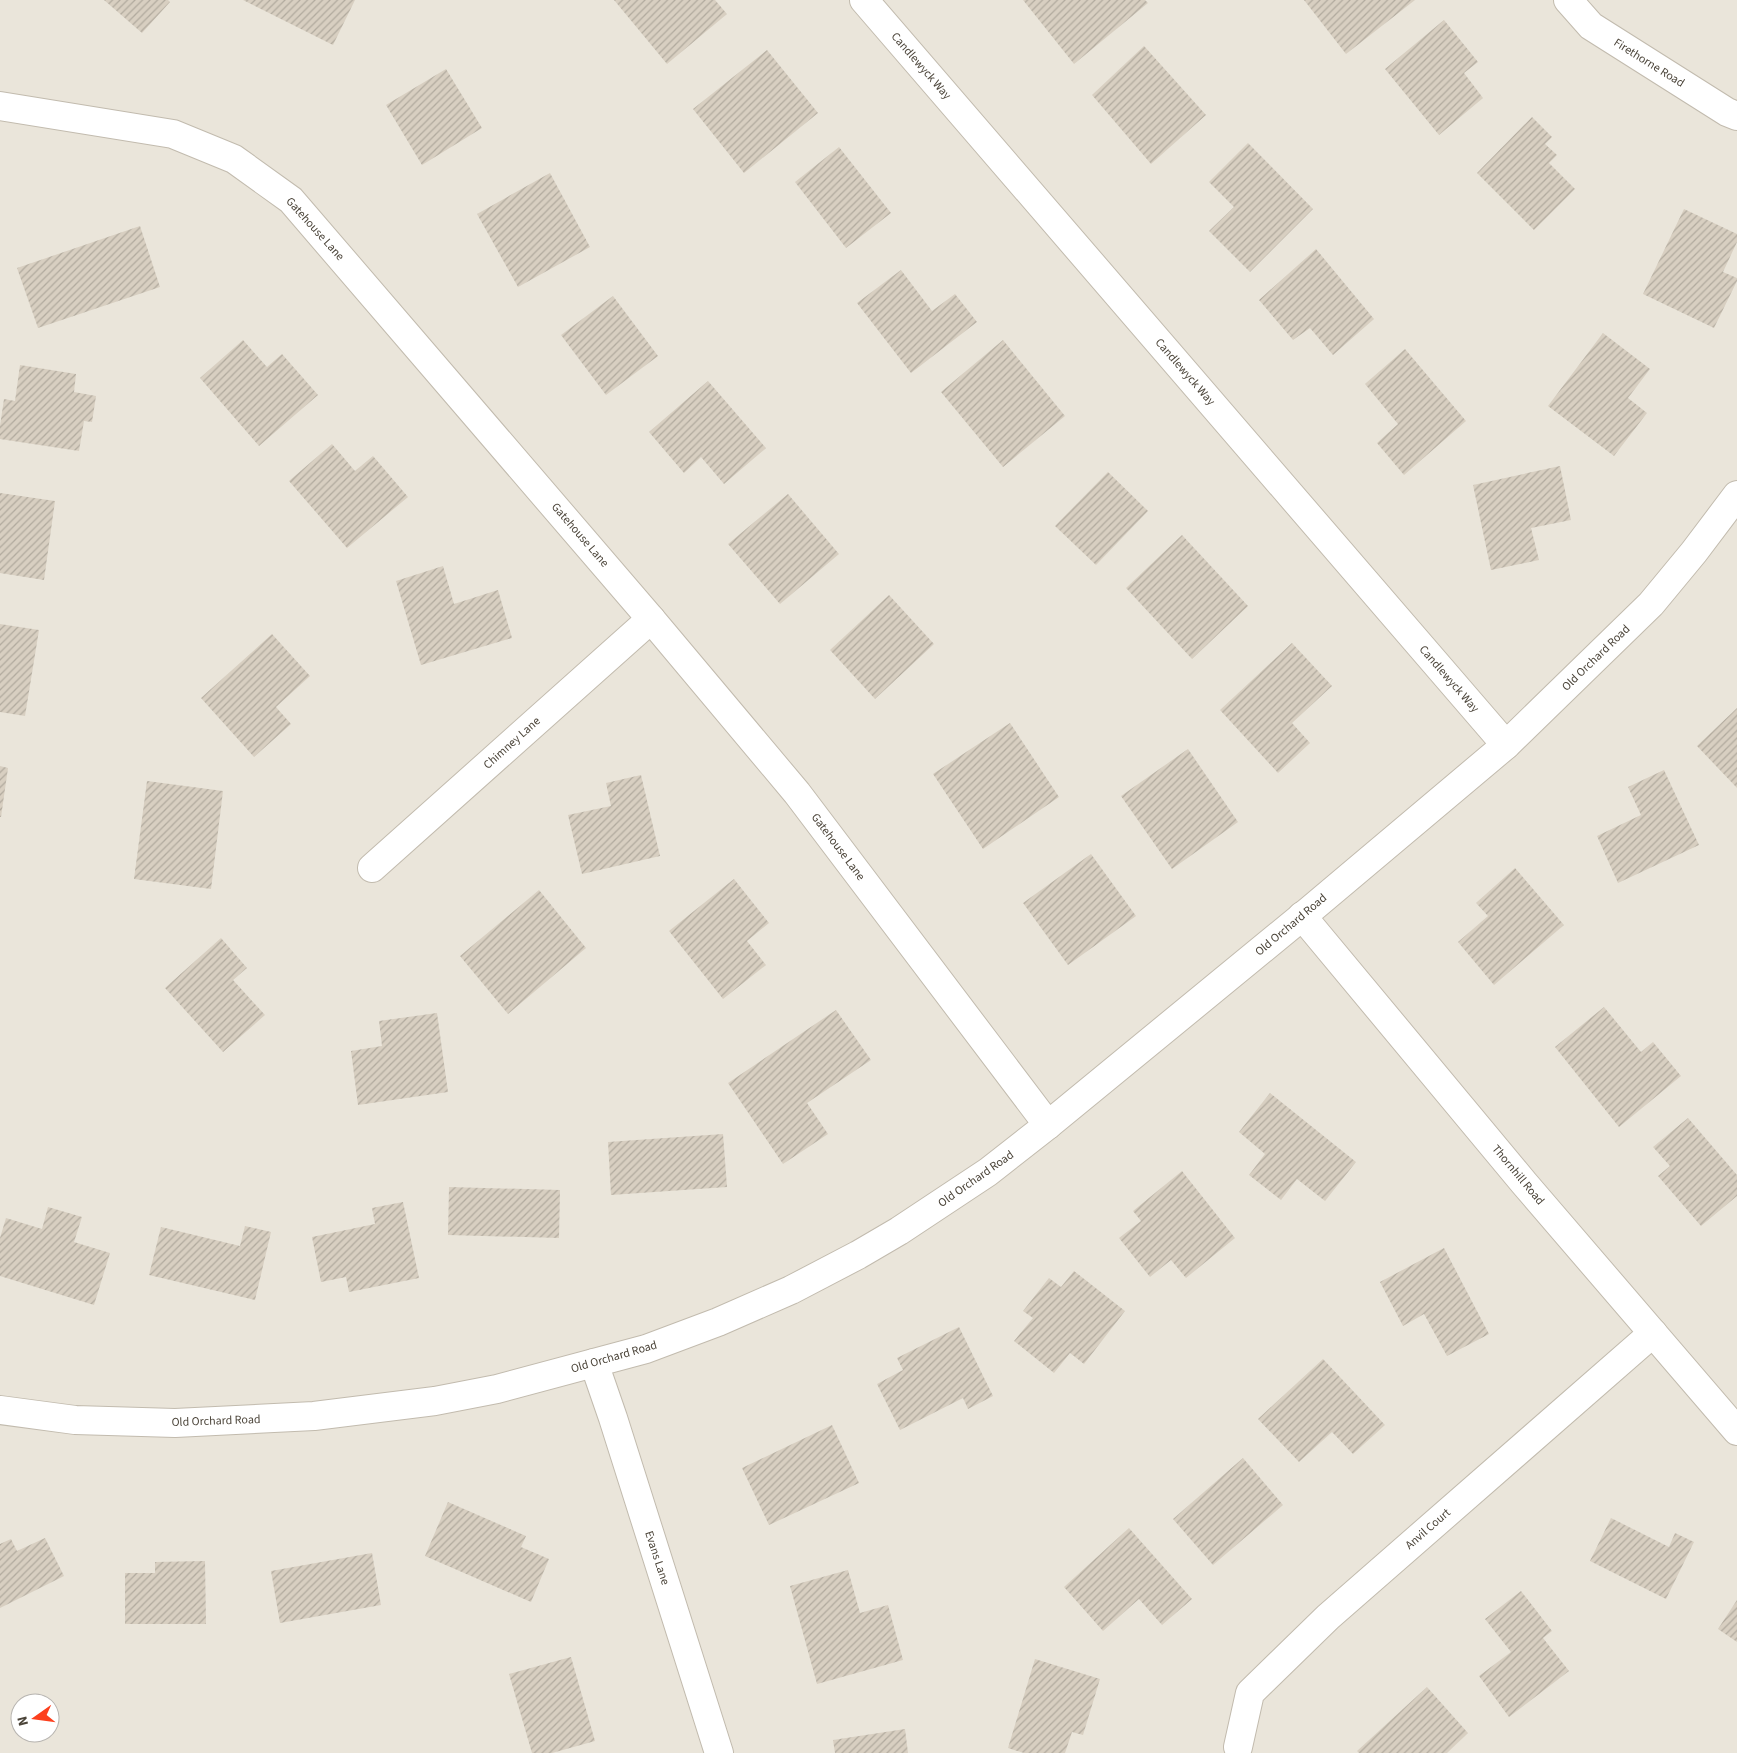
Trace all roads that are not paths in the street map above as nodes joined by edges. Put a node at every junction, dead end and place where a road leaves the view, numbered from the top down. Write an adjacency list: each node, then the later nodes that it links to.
1 (864, 0): 7 (street, Candlewyck Way)
2 (1568, 0): 4 (street, Firethorne Road)
3 (0, 106): 6 (street, Gatehouse Lane)
4 (1737, 116)
5 (1737, 495): 7 (street, Old Orchard Road)
6 (651, 619): 8 (street, Chimney Lane); 10 (street, Gatehouse Lane)
7 (1506, 745): 9 (street, Old Orchard Road)
8 (372, 868)
9 (1302, 916): 10 (street, Old Orchard Road); 11 (street, Thornhill Road)
10 (1048, 1125): 12 (street, Old Orchard Road)
11 (1653, 1333): 14 (street, Thornhill Road); 15 (street, Anvil Court)
12 (594, 1364): 13 (street, Old Orchard Road); 16 (street, Evans Lane)
13 (0, 1410)
14 (1737, 1431)
15 (1238, 1747)
16 (719, 1753)

